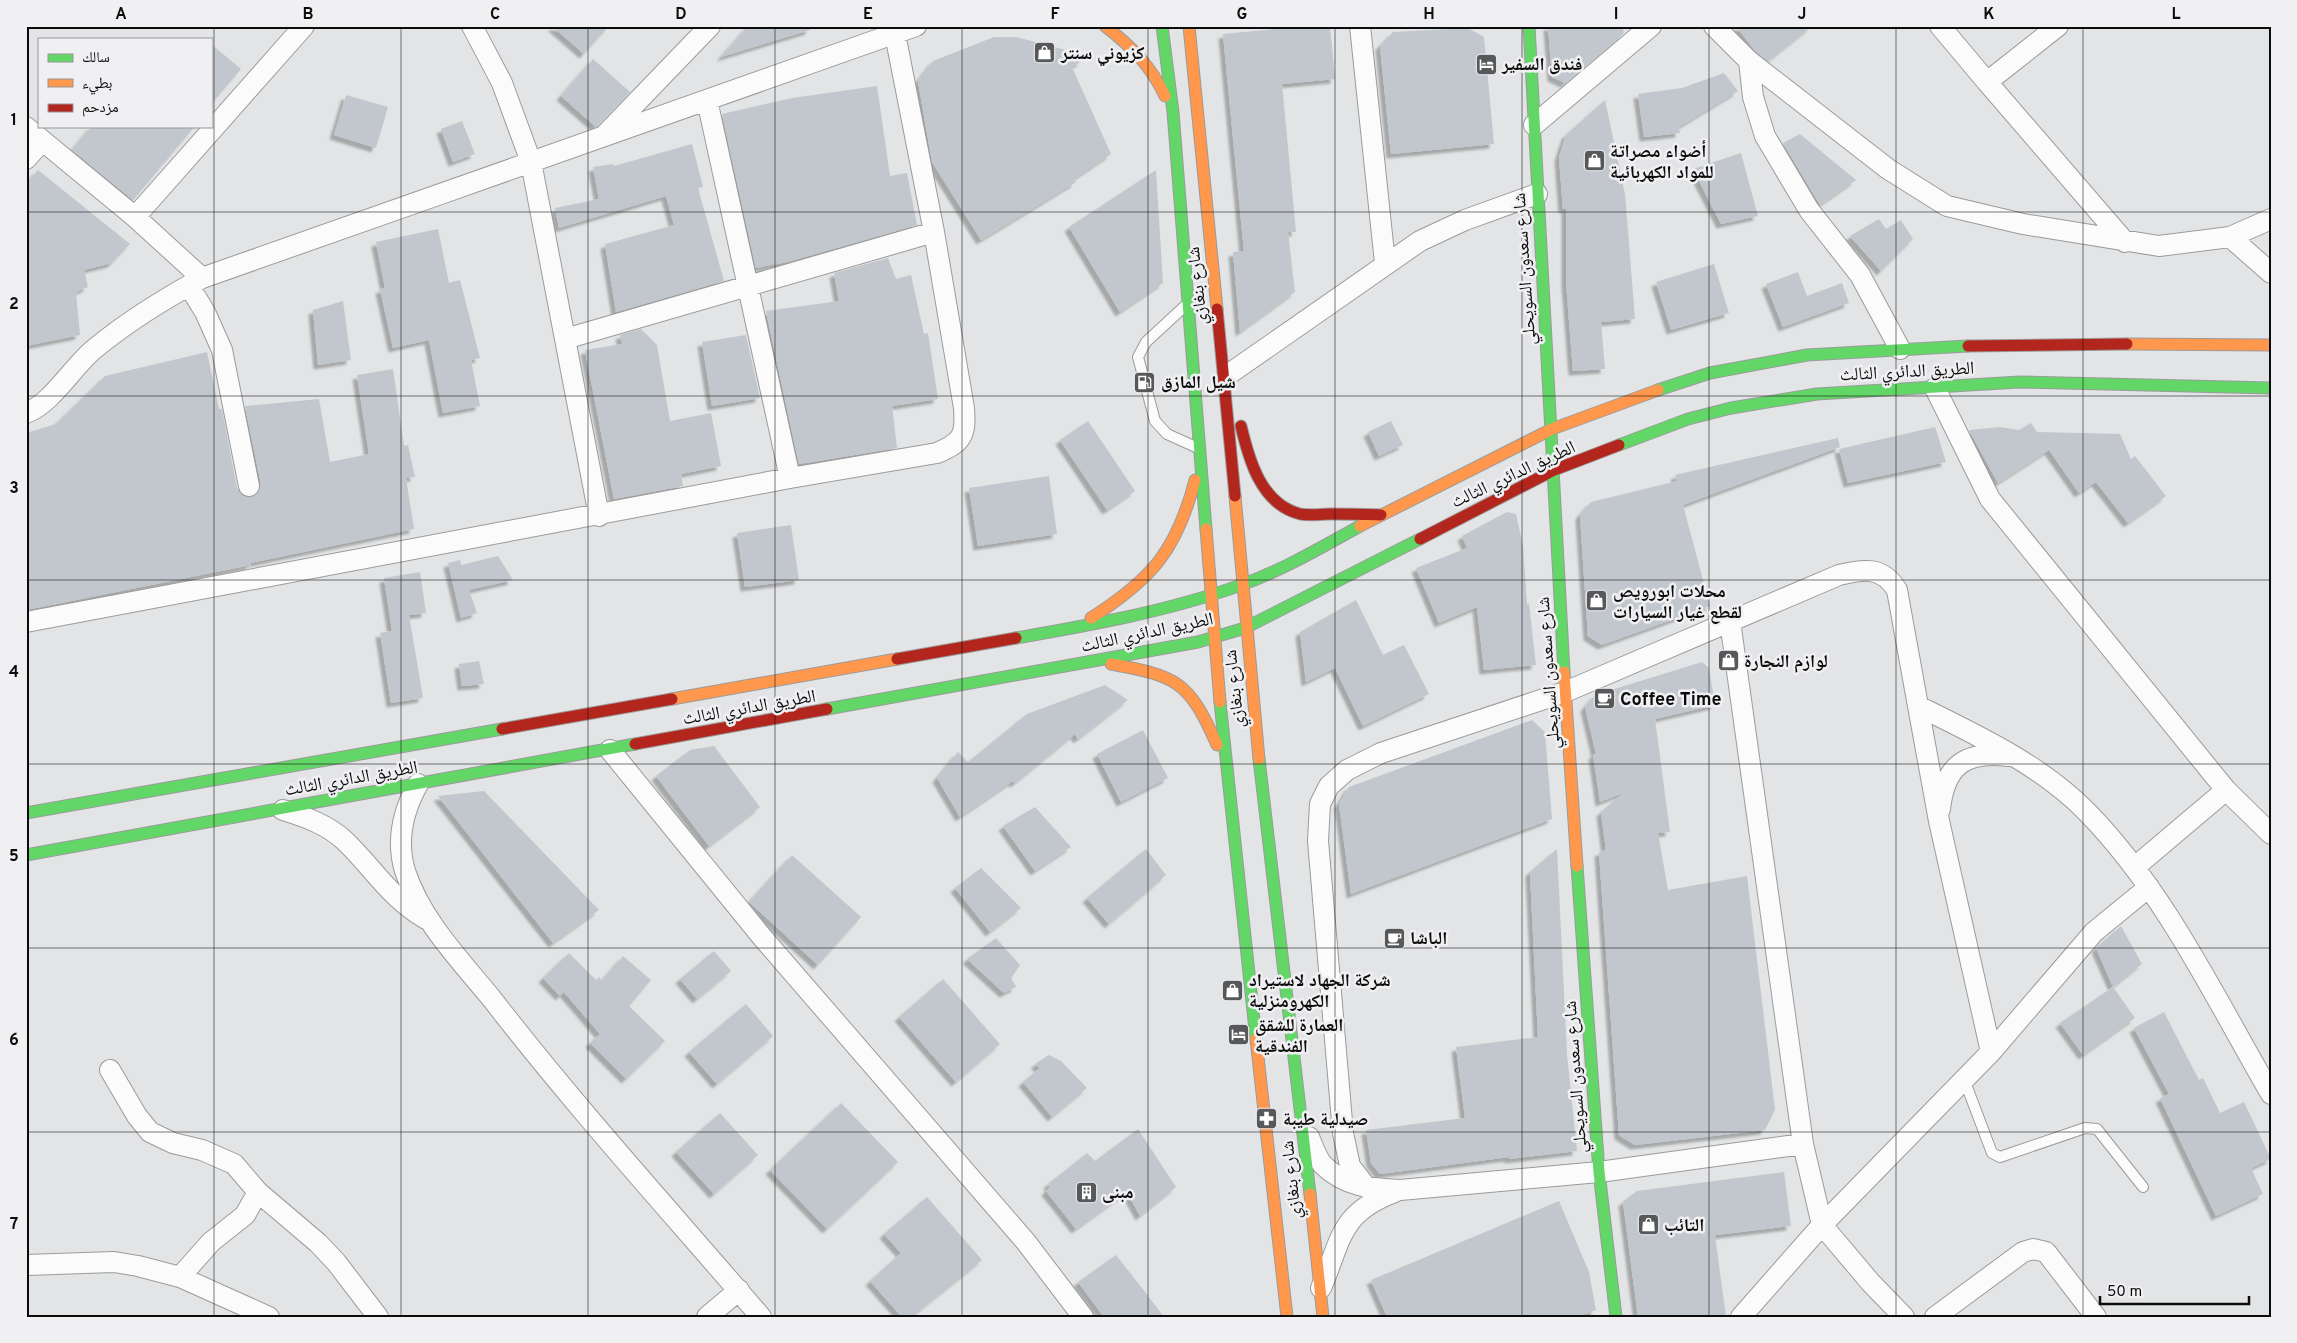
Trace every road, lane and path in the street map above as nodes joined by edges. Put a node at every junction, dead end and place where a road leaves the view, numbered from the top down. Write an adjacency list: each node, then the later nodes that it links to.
1 (304, 26): 26 (street)
2 (472, 26): 24 (street)
3 (710, 26): 21 (street)
4 (916, 26): 14 (street)
5 (1105, 26): 18 (main road)
6 (1162, 26): 18 (main road, شارع بنغازي)
7 (1189, 26): 37 (main road, شارع بنغازي)
8 (1360, 26): 31 (street)
9 (1529, 26): 19 (main road, شارع سعدون السويحلي)
10 (1651, 26): 19 (street)
11 (1714, 26): 15 (street)
12 (1940, 26): 16 (street)
13 (2058, 26): 16 (street)
14 (895, 34): 17 (street); 28 (street)
15 (1749, 62): 30 (street); 39 (street)
16 (1987, 82): 30 (street)
17 (707, 100): 21 (street); 34 (street)
18 (1172, 112): 35 (main road, شارع بنغازي)
19 (1534, 125): 25 (main road, شارع سعدون السويحلي)
20 (26, 127): 22 (street)
21 (601, 140): 24 (street)
22 (42, 141): 23 (street); 26 (street)
23 (26, 159)
24 (531, 162): 33 (street); 36 (street)
25 (1537, 194): 31 (street); 44 (main road, شارع سعدون السويحلي)
26 (135, 217): 33 (street)
27 (2271, 220): 29 (street)
28 (934, 232): 34 (street); 47 (street)
29 (2230, 237): 30 (street); 32 (street)
30 (2125, 242)
31 (1385, 263): 40 (street)
32 (2271, 273)
33 (196, 282): 43 (street); 48 (street)
34 (747, 288): 36 (street); 47 (street)
35 (1189, 302): 45 (main road, شارع بنغازي); 45 (lane)
36 (566, 339): 50 (street)
37 (1221, 344): 40 (main road); 51 (main road, شارع بنغازي)
38 (2271, 345): 39 (main road, الطريق الدائري الثالث)
39 (1900, 349): 44 (main road, الطريق الدائري الثالث)
40 (1229, 374): 49 (main road)
41 (1935, 388): 42 (main road, الطريق الدائري الثالث); 46 (main road, الطريق الدائري الثالث); 65 (street)
42 (2271, 388)
43 (26, 414)
44 (1552, 429): 46 (main road, شارع سعدون السويحلي); 49 (main road, الطريق الدائري الثالث)
45 (1200, 451): 52 (main road, شارع بنغازي); 55 (main road)
46 (1554, 470): 56 (main road, الطريق الدائري الثالث); 59 (main road, شارع سعدون السويحلي)
47 (790, 478): 50 (street)
48 (249, 486)
49 (1382, 515): 51 (main road, الطريق الدائري الثالث)
50 (599, 516): 54 (street)
51 (1242, 585): 52 (main road, الطريق الدائري الثالث); 56 (main road, شارع بنغازي)
52 (1210, 594): 55 (main road, الطريق الدائري الثالث); 57 (main road, شارع بنغازي)
53 (1730, 621): 59 (street); 60 (street); 79 (street)
54 (26, 622)
55 (1074, 628): 67 (main road, الطريق الدائري الثالث)
56 (1245, 628): 57 (main road, الطريق الدائري الثالث); 78 (main road, شارع بنغازي)
57 (1213, 637): 58 (main road, الطريق الدائري الثالث); 63 (main road, شارع بنغازي)
58 (1097, 661): 61 (main road, الطريق الدائري الثالث); 63 (main road)
59 (1565, 692): 80 (main road, شارع سعدون السويحلي); 82 (street)
60 (1918, 706): 62 (street); 68 (street)
61 (610, 750): 64 (main road, الطريق الدائري الثالث); 94 (street)
62 (2016, 757): 68 (street); 71 (street)
63 (1230, 775): 95 (main road, شارع بنغازي)
64 (418, 784): 66 (main road, الطريق الدائري الثالث); 73 (street)
65 (2226, 790): 69 (street); 71 (street)
66 (276, 808): 70 (main road, الطريق الدائري الثالث); 73 (street)
67 (26, 813)
68 (1939, 821): 74 (street)
69 (2271, 834)
70 (26, 855)
71 (2135, 867): 72 (street)
72 (2149, 887): 74 (street); 77 (street)
73 (430, 921): 88 (street)
74 (1990, 1052): 76 (street)
75 (110, 1070): 84 (street)
76 (1964, 1079): 81 (lane); 85 (street)
77 (2271, 1094)
78 (1303, 1124): 82 (street); 89 (main road, شارع بنغازي)
79 (1803, 1144): 80 (street); 85 (street)
80 (1600, 1172): 83 (street); 97 (main road, شارع سعدون السويحلي)
81 (2143, 1187)
82 (1367, 1188): 83 (street)
83 (1400, 1190): 89 (street)
84 (258, 1192): 87 (street); 91 (street)
85 (1822, 1224): 98 (street); 99 (street)
86 (26, 1265): 87 (street)
87 (180, 1277): 90 (street)
88 (739, 1290): 92 (street); 93 (street)
89 (1320, 1290): 96 (main road, شارع بنغازي)
90 (268, 1317)
91 (378, 1317)
92 (707, 1317)
93 (761, 1317)
94 (1082, 1317)
95 (1287, 1317)
96 (1323, 1317)
97 (1616, 1317)
98 (1741, 1317)
99 (1904, 1317)
100 (1935, 1317): 101 (street)
101 (2096, 1317)

